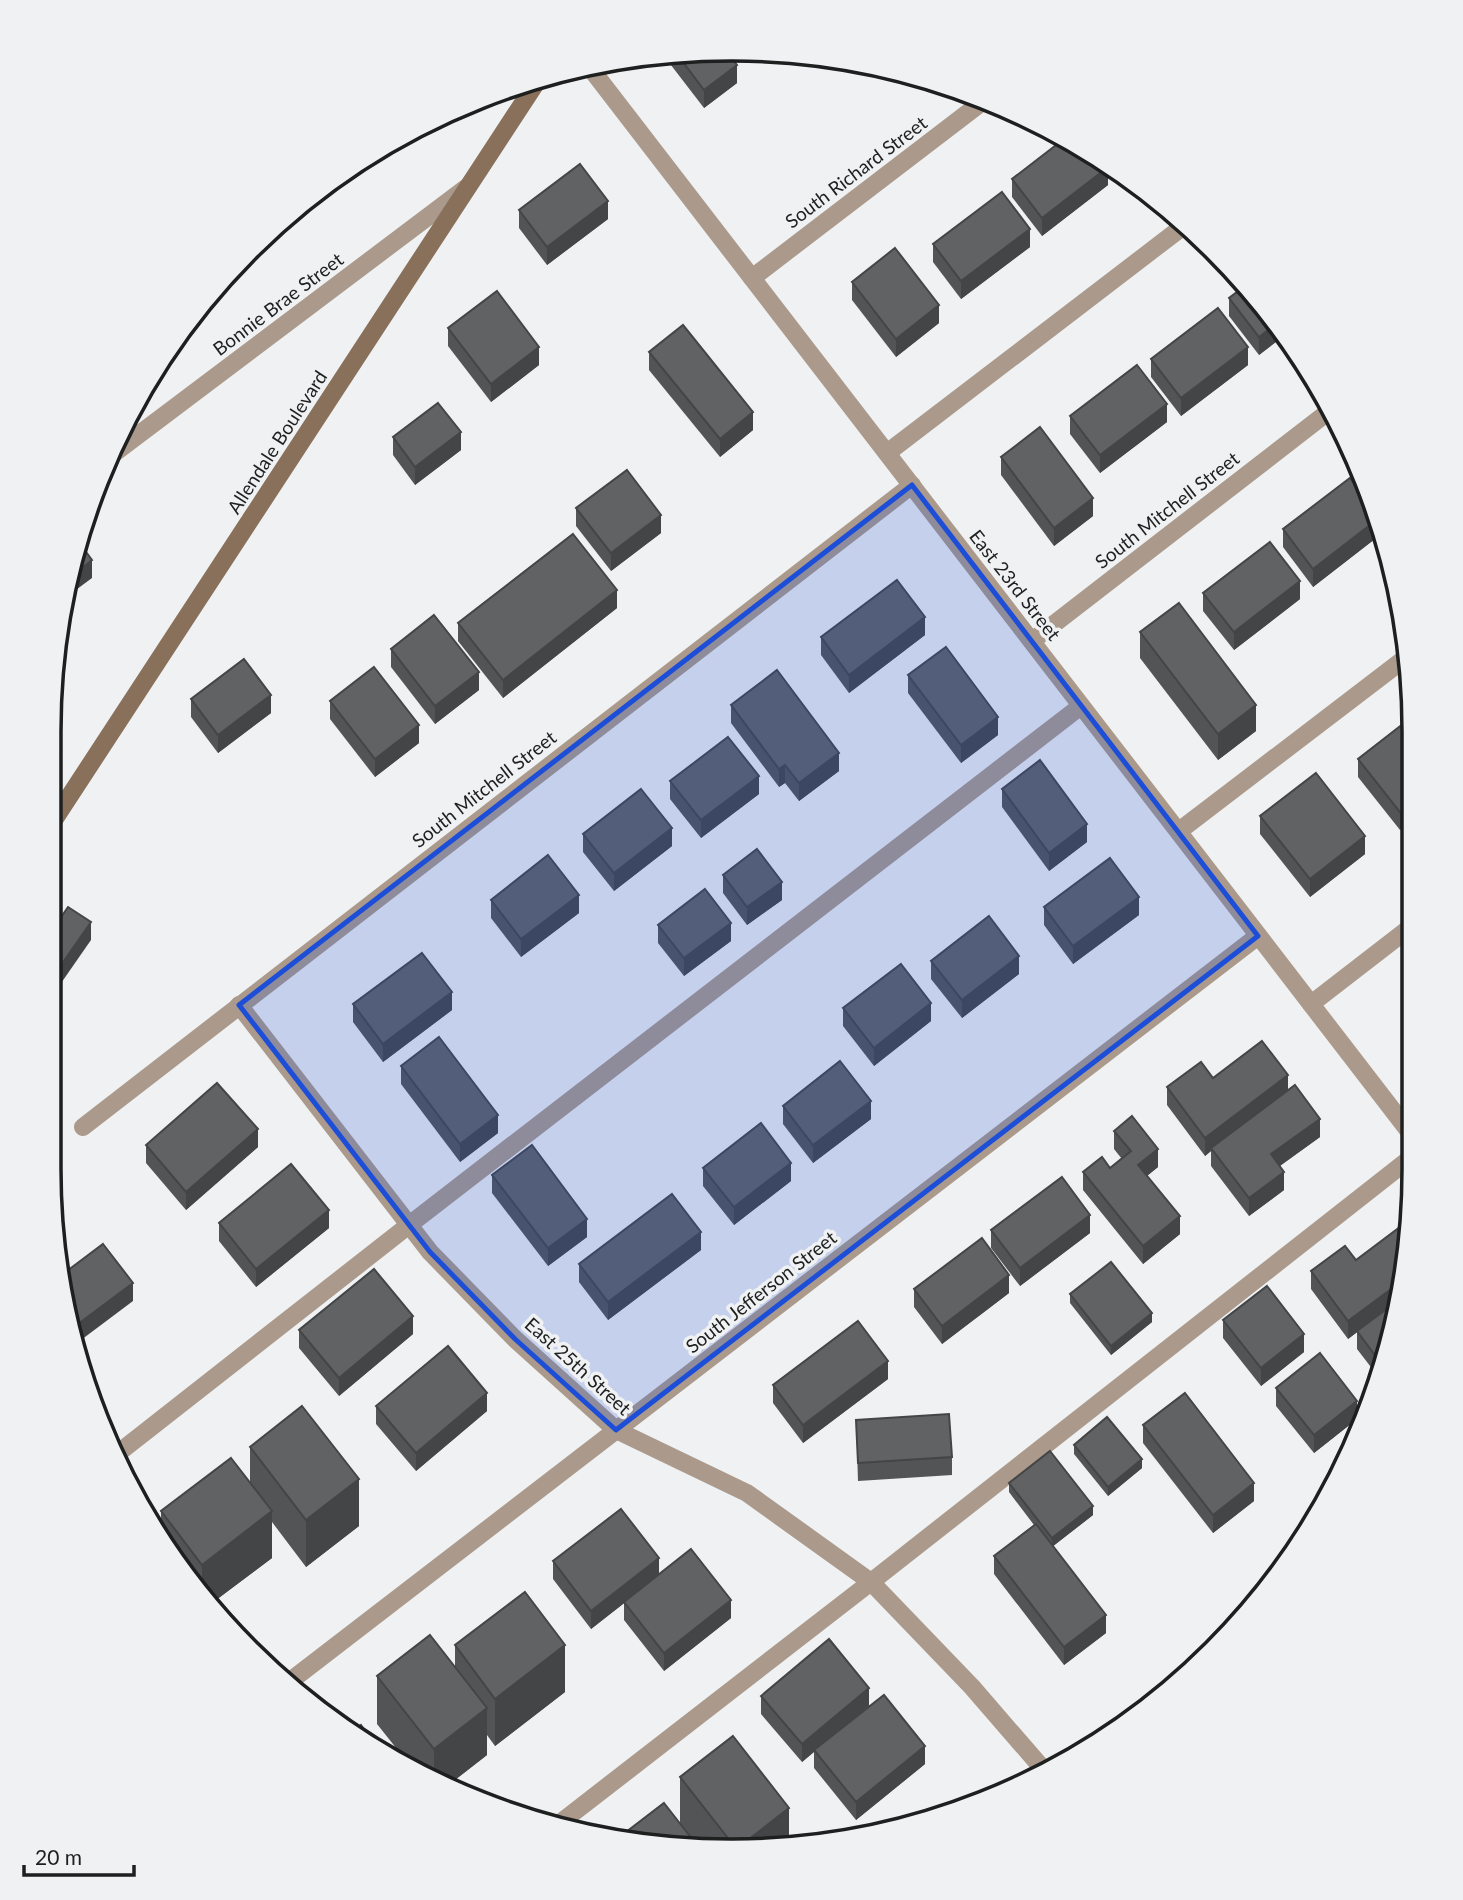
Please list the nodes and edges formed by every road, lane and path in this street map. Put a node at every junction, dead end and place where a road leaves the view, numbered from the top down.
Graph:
1 (596, 75) edge
2 (530, 93) edge
3 (975, 107) edge
4 (472, 184) junction
5 (1177, 231) edge
6 (752, 278) junction
7 (1323, 416) edge
8 (126, 444) edge
9 (887, 453) junction
10 (912, 485) junction
11 (1032, 641) junction
12 (1398, 664) edge
13 (1081, 706) junction
14 (61, 809) edge
15 (1179, 831) junction
16 (1402, 934) edge
17 (1258, 936) junction
18 (1311, 1004) junction
19 (239, 1005) junction
20 (1402, 1122) edge
21 (83, 1128) dead end
22 (1402, 1165) edge
23 (409, 1225) junction
24 (616, 1430) junction
25 (123, 1449) edge
26 (871, 1582) junction
27 (296, 1677) edge
28 (1039, 1764) edge
29 (567, 1818) edge

1 - 6 street, East 23rd Street
2 - 4 street, Allendale Boulevard
3 - 6 street, South Richard Street
4 - 8 street, Bonnie Brae Street
4 - 14 street, Allendale Boulevard
5 - 9 street
6 - 9 street, East 23rd Street
7 - 11 street, South Mitchell Street
9 - 10 street, East 23rd Street
10 - 11 street, East 23rd Street
10 - 19 street, South Mitchell Street
11 - 13 street, East 23rd Street
12 - 15 street
13 - 15 street, East 23rd Street
13 - 23 street
15 - 17 street, East 23rd Street
16 - 18 street
17 - 18 street, East 23rd Street
17 - 24 street, South Jefferson Street
18 - 20 street, East 23rd Street
19 - 21 street, South Mitchell Street
19 - 23 street, East 25th Street
22 - 26 street
23 - 24 street, East 25th Street
23 - 25 street
24 - 26 street, East 25th Street
24 - 27 street, South Jefferson Street
26 - 28 street, East 25th Street
26 - 29 street

